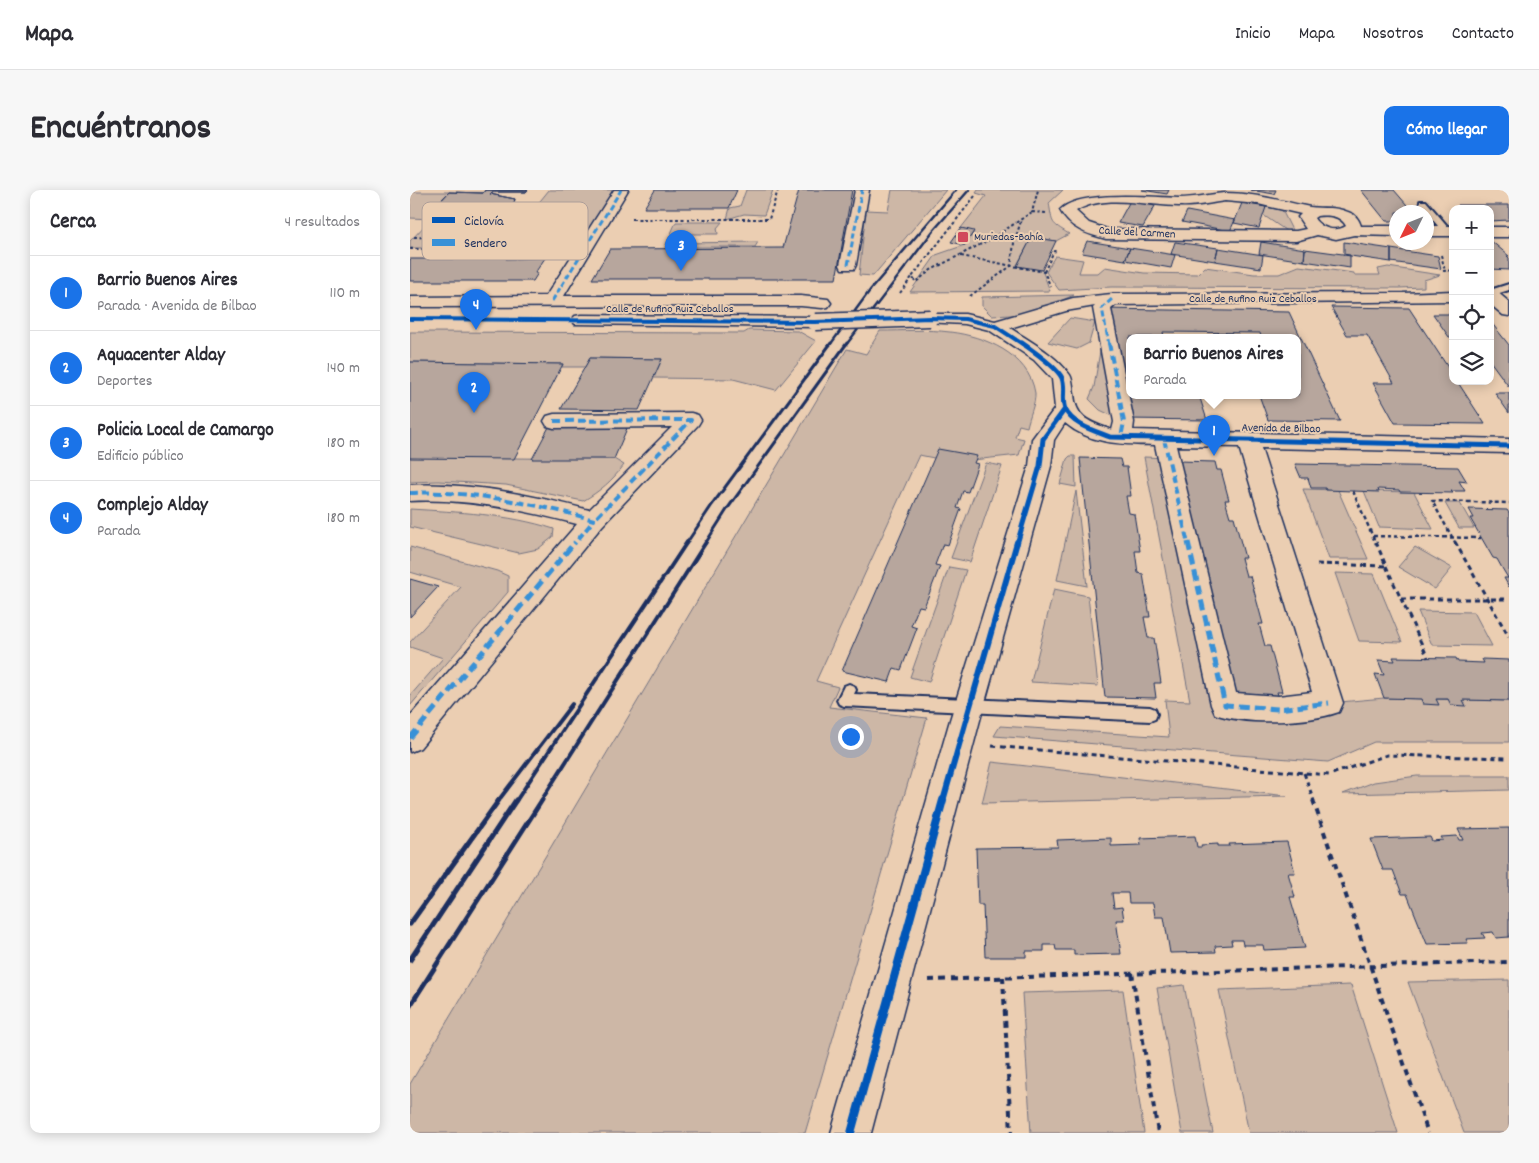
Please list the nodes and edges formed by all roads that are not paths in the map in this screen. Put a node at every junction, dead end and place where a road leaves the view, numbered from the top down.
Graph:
1 (620, 190) edge
2 (862, 190) edge
3 (1101, 191) edge
4 (1337, 197) dead end
5 (1424, 203) dead end
6 (1312, 212) junction
7 (1340, 214) junction
8 (1319, 230) junction
9 (1353, 230) junction
10 (1389, 231) edge
11 (1434, 232) edge
12 (1449, 232) edge
13 (1494, 232) edge
14 (1509, 232) edge
15 (1449, 234) edge
16 (588, 243) edge
17 (577, 260) edge
18 (848, 265) dead end
19 (1509, 287) edge
20 (1494, 293) edge
21 (1491, 295) edge
22 (1449, 296) edge
23 (1112, 299) junction
24 (548, 301) junction
25 (778, 301) junction
26 (1054, 301) junction
27 (410, 302) edge
28 (1509, 311) edge
29 (930, 318) junction
30 (410, 319) edge
31 (532, 320) junction
32 (774, 322) junction
33 (996, 326) junction
34 (1028, 348) junction
35 (1065, 409) junction
36 (554, 421) dead end
37 (1089, 429) junction
38 (1121, 437) junction
39 (1164, 438) junction
40 (1248, 440) junction
41 (1509, 446) edge
42 (1040, 466) junction
43 (410, 493) edge
44 (594, 520) junction
45 (849, 690) dead end
46 (969, 707) junction
47 (1150, 714) dead end
48 (410, 738) edge
49 (851, 1133) edge

1 - 16 street
2 - 18 street
3 - 6 street, Calle del Carmen
3 - 8 street, Calle del Carmen
4 - 7 street
5 - 12 lane
6 - 7 street, Calle del Carmen
6 - 8 street
7 - 9 street
8 - 9 street
9 - 10 street
11 - 15 street
13 - 14 street
17 - 24 street
19 - 20 lane
21 - 28 street
22 - 23 street, Calle de Rufino Ruiz Ceballos
23 - 26 street, Calle de Rufino Ruiz Ceballos
23 - 38 street
24 - 25 street, Calle de Rufino Ruiz Ceballos
24 - 27 street, Calle de Rufino Ruiz Ceballos
24 - 31 street
25 - 29 street, Calle de Rufino Ruiz Ceballos, bridge
25 - 32 street
26 - 33 street, Calle de Rufino Ruiz Ceballos
26 - 34 street
29 - 32 street, Calle de Rufino Ruiz Ceballos, bridge
29 - 33 street
30 - 31 street, Calle de Rufino Ruiz Ceballos
31 - 32 street, Calle de Rufino Ruiz Ceballos
33 - 34 street
34 - 35 street
35 - 37 street, Avenida de Bilbao
35 - 42 street
36 - 44 street
37 - 38 street, Avenida de Bilbao
37 - 42 street
38 - 39 street, Avenida de Bilbao
39 - 40 street, Avenida de Bilbao
39 - 40 street
40 - 41 street, Avenida de Bilbao
42 - 46 street
43 - 44 street
44 - 48 street
45 - 46 lane
46 - 47 lane
46 - 49 street

